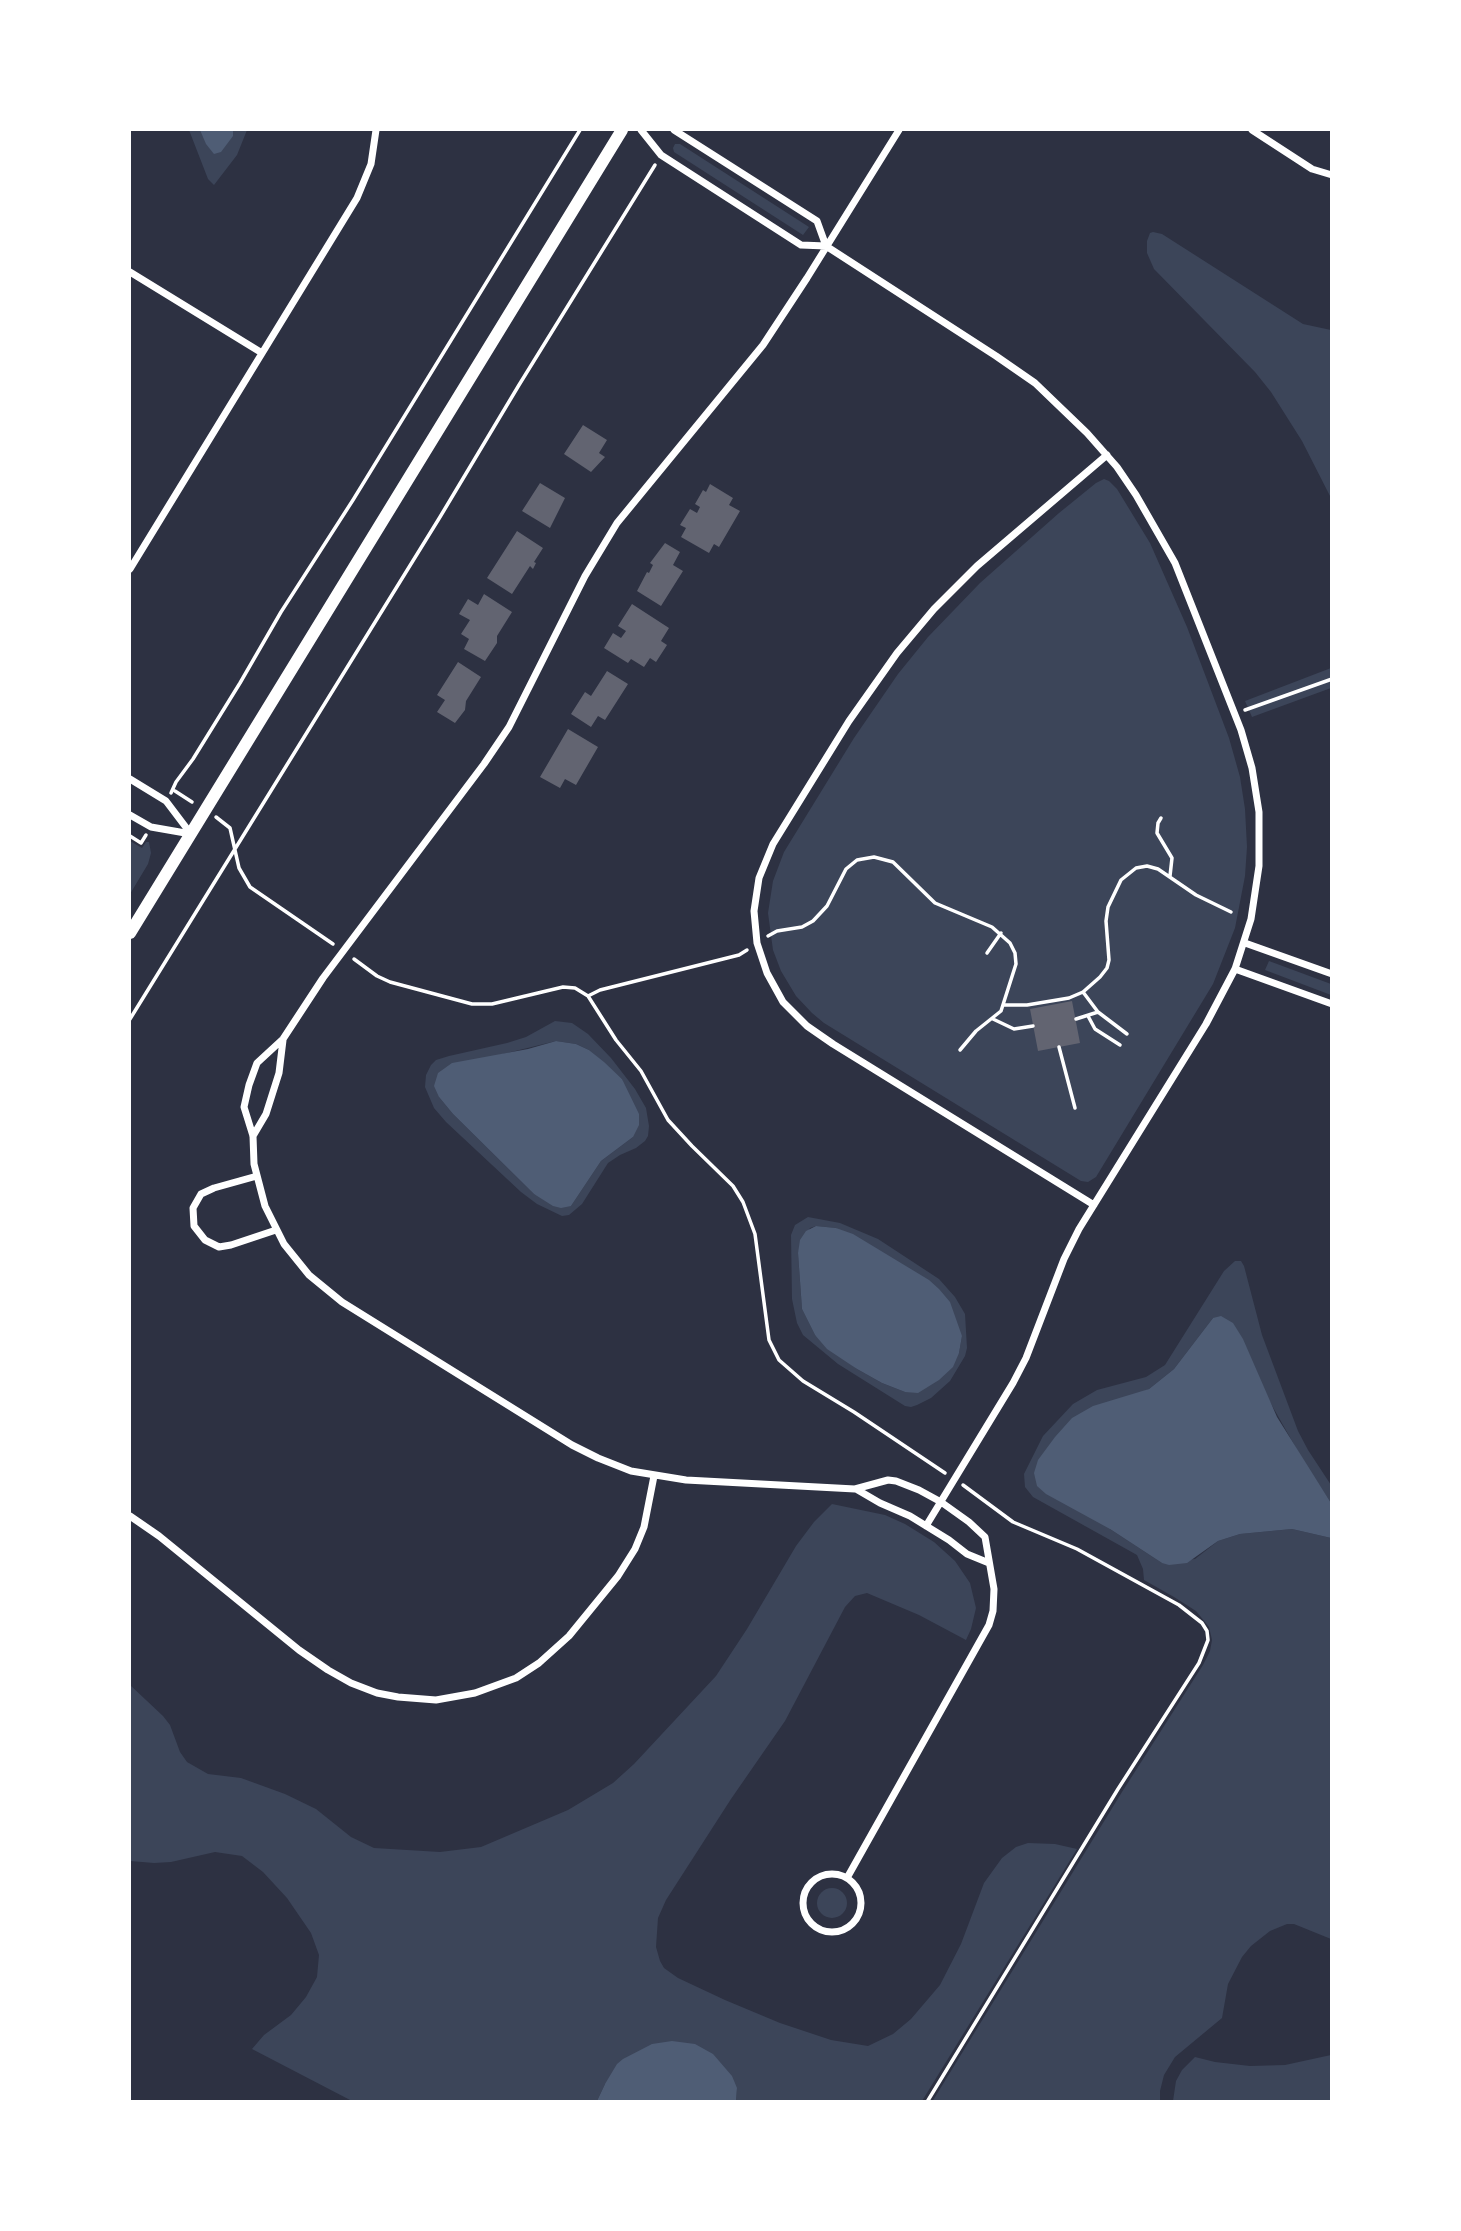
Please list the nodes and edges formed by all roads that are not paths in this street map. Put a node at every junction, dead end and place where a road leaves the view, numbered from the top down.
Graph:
1 (376, 130) edge
2 (622, 130) edge
3 (641, 130) edge
4 (674, 130) edge
5 (899, 130) edge
6 (1251, 130) edge
7 (1332, 175) edge
8 (826, 246) junction
9 (130, 272) edge
10 (262, 353) junction
11 (1107, 455) junction
12 (130, 569) edge
13 (130, 779) edge
14 (130, 815) edge
15 (191, 834) junction
16 (130, 933) edge
17 (1245, 943) junction
18 (1235, 969) junction
19 (1332, 974) edge
20 (1332, 1004) edge
21 (283, 1039) junction
22 (253, 1136) junction
23 (257, 1176) junction
24 (1094, 1205) junction
25 (276, 1230) junction
26 (654, 1476) junction
27 (855, 1489) junction
28 (941, 1502) junction
29 (130, 1516) edge
30 (926, 1526) junction
31 (989, 1563) junction
32 (847, 1878) junction

1 - 10 street
2 - 15 street
3 - 8 street
4 - 8 street
5 - 8 street
6 - 7 street
8 - 11 street
8 - 21 street
9 - 10 street
10 - 12 street
11 - 17 street
11 - 24 street
13 - 15 street
14 - 15 street
15 - 16 street
17 - 18 street
17 - 19 street
18 - 20 street
18 - 24 street
21 - 22 street
21 - 22 street
22 - 23 street
23 - 25 street
23 - 25 street
24 - 28 street
25 - 26 street
26 - 27 street
26 - 29 street
27 - 28 street
27 - 30 street
28 - 30 street
28 - 31 street
30 - 31 street
31 - 32 street
32 - 32 street

